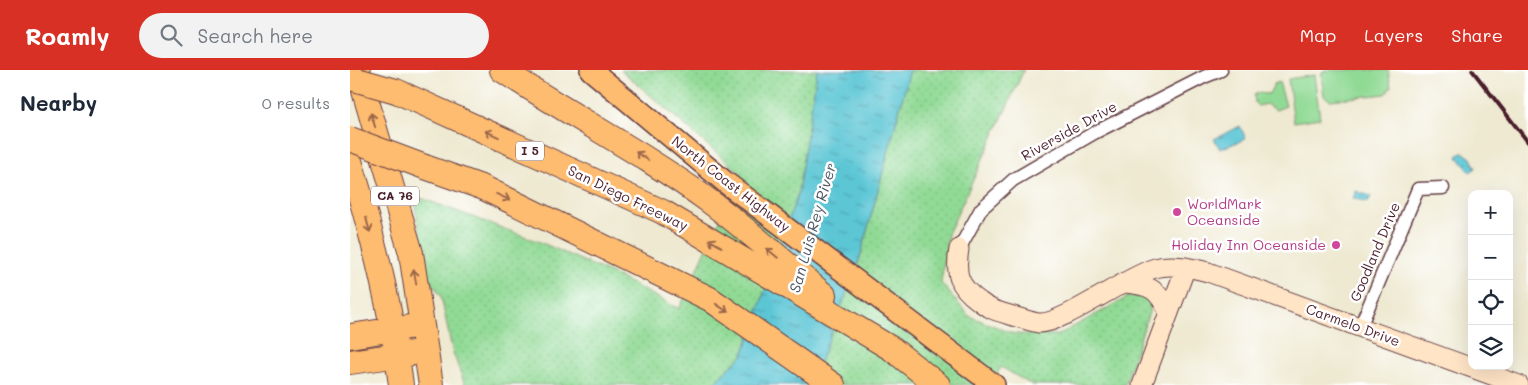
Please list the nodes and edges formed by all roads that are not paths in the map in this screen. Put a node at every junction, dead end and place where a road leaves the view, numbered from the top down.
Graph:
1 (358, 70) edge
2 (502, 70) edge
3 (591, 70) edge
4 (1221, 70) edge
5 (350, 78) edge
6 (396, 91) junction
7 (350, 139) edge
8 (350, 155) edge
9 (350, 161) edge
10 (425, 167) junction
11 (1443, 188) dead end
12 (959, 249) joint
13 (1186, 267) junction
14 (1124, 282) junction
15 (1169, 313) junction
16 (423, 325) junction
17 (1360, 327) junction
18 (393, 330) junction
19 (350, 336) edge
20 (892, 349) junction
21 (426, 351) junction
22 (398, 355) junction
23 (350, 362) edge
24 (401, 385) edge
25 (431, 385) edge
26 (833, 385) edge
27 (938, 385) edge
28 (994, 385) edge
29 (1142, 385) edge
30 (1519, 385) edge

1 - 6 highway, bridge
16 -> 1 highway, CA 76
20 -> 2 highway
3 - 28 main road, North Coast Highway
4 - 12 street, Riverside Drive
5 - 6 highway, San Diego Freeway / I 5, bridge
20 -> 6 highway, San Diego Freeway / I 5
7 - 10 highway, bridge
8 - 10 highway, bridge
9 -> 18 highway, CA 76
10 -> 26 highway
11 - 17 street, Goodland Drive
12 - 14 street, Carmelo Drive
13 - 14 street, Carmelo Drive
13 - 15 street
13 - 17 street, Carmelo Drive
14 - 15 street
15 - 29 street
16 - 18 highway
16 - 21 highway, CA 76
17 - 30 street, Carmelo Drive
18 - 19 highway
18 - 22 highway, CA 76
20 - 27 highway, San Diego Freeway / I 5
21 - 22 highway
21 - 25 highway, CA 76
22 - 23 highway
22 - 24 highway, CA 76

